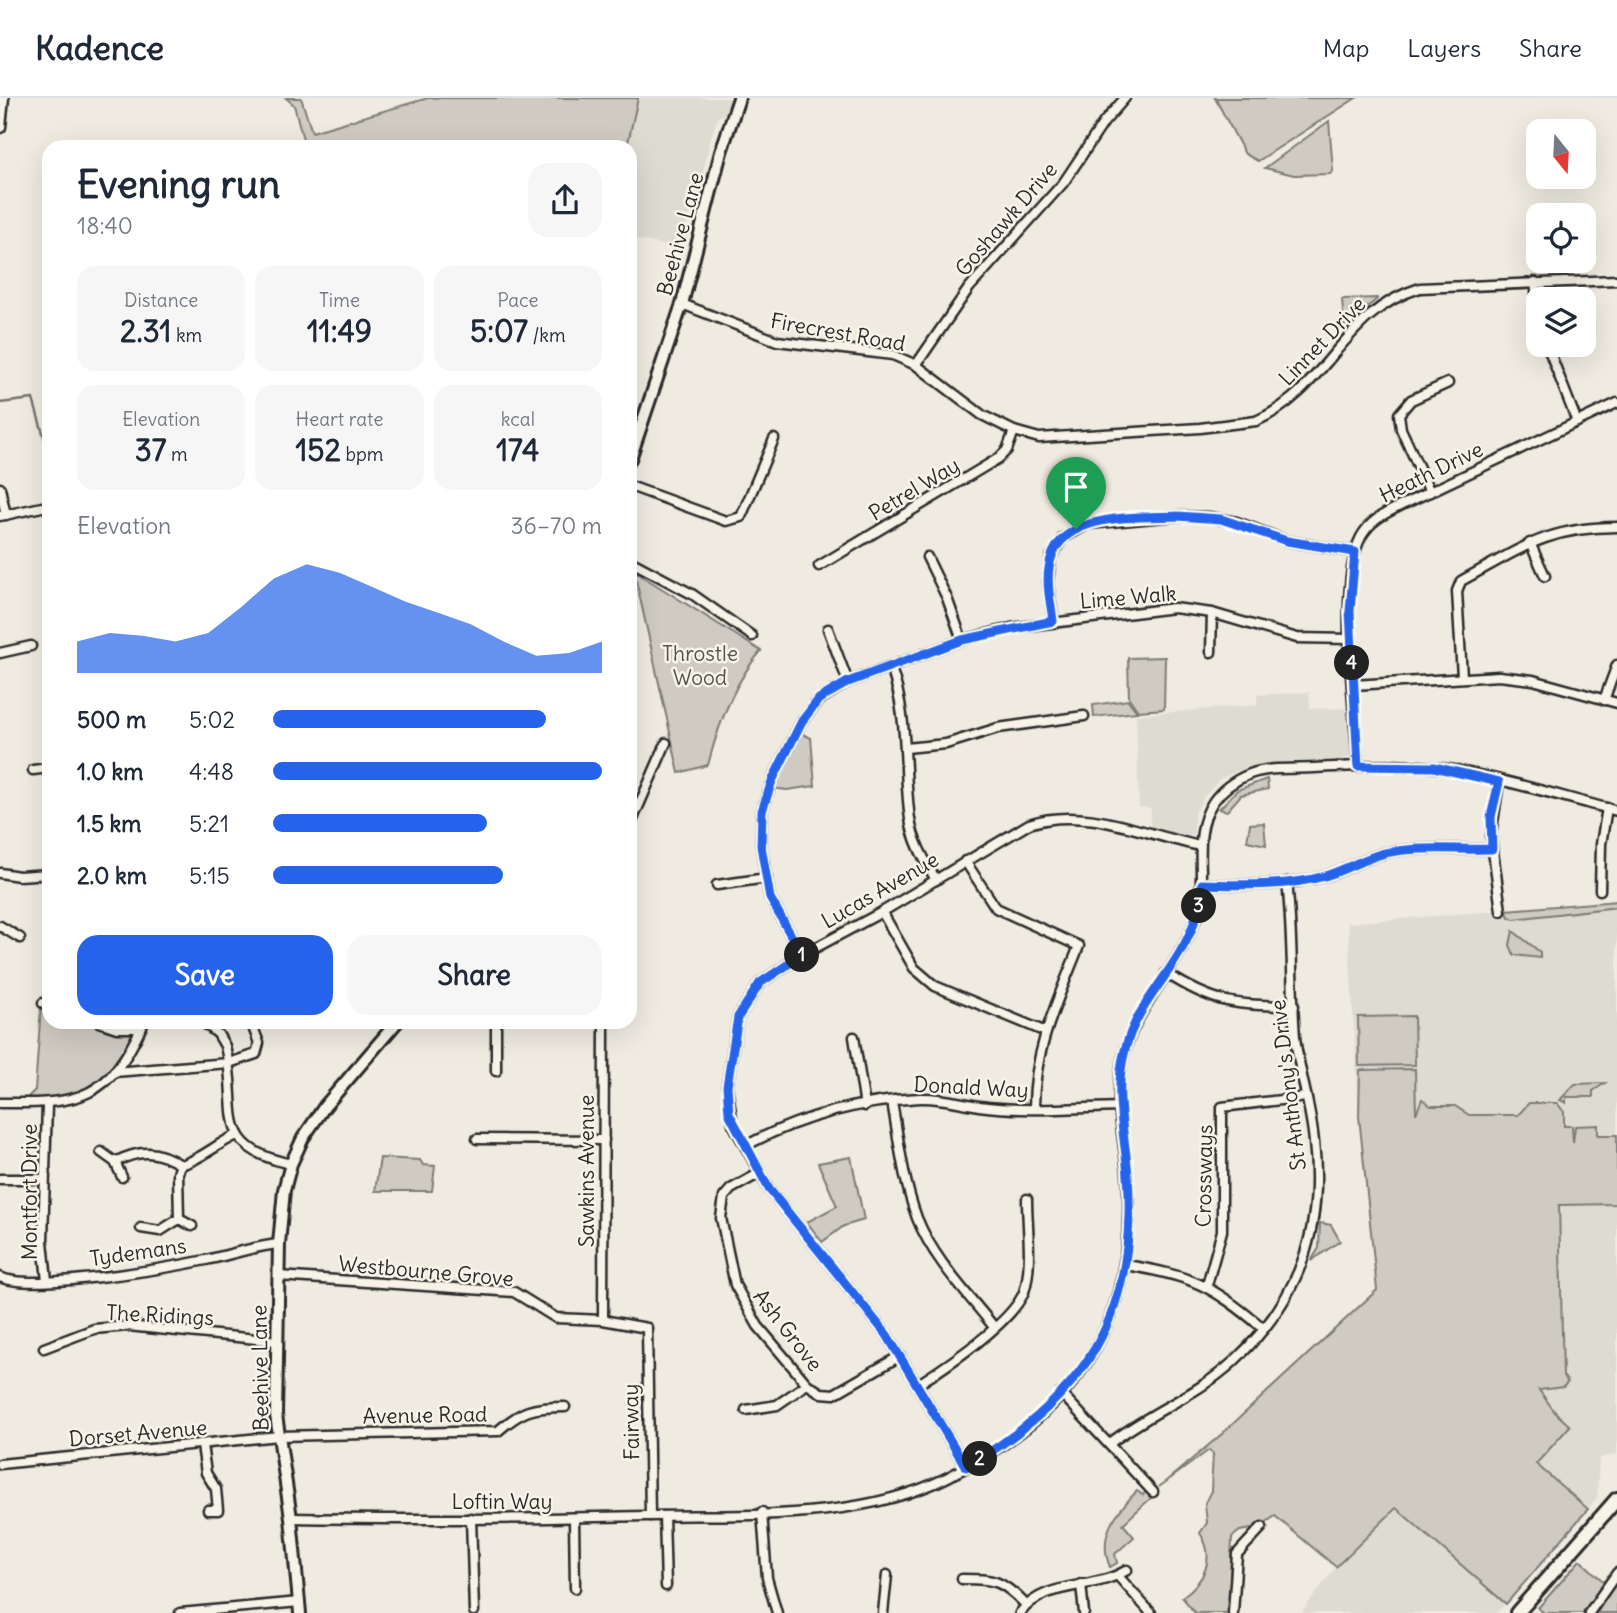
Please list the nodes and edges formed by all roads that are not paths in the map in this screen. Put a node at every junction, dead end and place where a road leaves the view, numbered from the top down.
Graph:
1 (3, 98) edge
2 (739, 98) edge
3 (1125, 98) edge
4 (0, 127) edge
5 (1617, 280) edge
6 (1535, 282) junction
7 (1536, 287) edge
8 (682, 304) junction
9 (1552, 357) edge
10 (916, 365) junction
11 (1448, 383) dead end
12 (1617, 403) edge
13 (1577, 422) junction
14 (1014, 431) junction
15 (637, 438) edge
16 (774, 439) dead end
17 (0, 488) edge
18 (637, 489) edge
19 (1430, 492) junction
20 (42, 507) dead end
21 (3, 515) edge
22 (1617, 527) edge
23 (1530, 543) junction
24 (1355, 552) junction
25 (927, 557) dead end
26 (637, 565) edge
27 (819, 566) dead end
28 (1545, 576) dead end
29 (1212, 613) junction
30 (1053, 621) junction
31 (828, 629) dead end
32 (752, 636) dead end
33 (1351, 639) junction
34 (962, 640) junction
35 (31, 646) dead end
36 (1211, 652) dead end
37 (0, 653) edge
38 (1617, 666) edge
39 (891, 668) junction
40 (1462, 677) junction
41 (848, 682) junction
42 (1354, 685) junction
43 (1604, 700) junction
44 (1617, 704) edge
45 (1084, 716) dead end
46 (666, 743) dead end
47 (906, 748) junction
48 (1358, 766) junction
49 (42, 769) edge
50 (33, 770) dead end
51 (1499, 782) junction
52 (1607, 808) junction
53 (637, 810) edge
54 (1617, 811) edge
55 (1200, 846) junction
56 (1492, 849) junction
57 (965, 861) junction
58 (0, 873) edge
59 (42, 875) edge
60 (767, 878) junction
61 (936, 880) junction
62 (1287, 882) junction
63 (1202, 884) junction
64 (717, 885) dead end
65 (1600, 890) dead end
66 (1501, 911) dead end
67 (882, 912) junction
68 (0, 926) edge
69 (20, 938) dead end
70 (802, 955) junction
71 (1166, 973) junction
72 (1294, 1006) junction
73 (140, 1029) edge
74 (212, 1029) edge
75 (253, 1029) edge
76 (391, 1029) edge
77 (496, 1029) edge
78 (604, 1029) edge
79 (1046, 1032) junction
80 (853, 1037) dead end
81 (229, 1063) junction
82 (496, 1071) dead end
83 (114, 1072) junction
84 (1306, 1097) junction
85 (892, 1102) junction
86 (0, 1103) edge
87 (47, 1104) junction
88 (865, 1106) junction
89 (1034, 1107) junction
90 (1119, 1107) junction
91 (237, 1135) junction
92 (477, 1139) dead end
93 (604, 1140) junction
94 (745, 1146) junction
95 (100, 1152) dead end
96 (115, 1162) junction
97 (291, 1164) junction
98 (181, 1165) junction
99 (760, 1173) junction
100 (122, 1177) dead end
101 (0, 1179) edge
102 (44, 1179) junction
103 (1027, 1199) dead end
104 (179, 1219) junction
105 (192, 1226) dead end
106 (141, 1228) dead end
107 (279, 1244) junction
108 (1126, 1265) junction
109 (278, 1276) junction
110 (0, 1277) edge
111 (47, 1281) junction
112 (1207, 1285) junction
113 (603, 1320) junction
114 (994, 1327) junction
115 (647, 1328) joint
116 (1263, 1328) junction
117 (277, 1341) junction
118 (44, 1348) dead end
119 (900, 1356) junction
120 (807, 1384) junction
121 (917, 1385) junction
122 (1061, 1393) junction
123 (565, 1407) dead end
124 (746, 1410) dead end
125 (279, 1436) junction
126 (1109, 1444) junction
127 (202, 1445) junction
128 (0, 1464) edge
129 (966, 1467) junction
130 (1617, 1490) edge
131 (1153, 1492) dead end
132 (1617, 1499) edge
133 (208, 1510) dead end
134 (762, 1512) junction
135 (650, 1516) junction
136 (664, 1516) junction
137 (291, 1518) junction
138 (471, 1518) junction
139 (574, 1518) junction
140 (1262, 1527) dead end
141 (1585, 1533) junction
142 (1127, 1570) dead end
143 (1617, 1573) edge
144 (887, 1575) dead end
145 (1118, 1576) junction
146 (962, 1579) dead end
147 (1081, 1584) junction
148 (666, 1586) dead end
149 (575, 1588) dead end
150 (1026, 1605) junction
151 (299, 1607) edge
152 (474, 1611) dead end
153 (180, 1613) edge
154 (778, 1613) edge
155 (883, 1613) edge
156 (1020, 1613) edge
157 (1084, 1613) edge
158 (1151, 1613) edge
159 (1233, 1613) edge
160 (1517, 1613) edge
161 (1590, 1613) edge

1 - 4 street
2 - 8 main road, Beehive Lane
3 - 10 street, Goshawk Drive
5 - 6 street, Linnet Drive
6 - 7 street
6 - 14 street, Linnet Drive
8 - 10 street, Firecrest Road
8 - 15 main road, Beehive Lane
9 - 13 street
10 - 14 street, Firecrest Road
11 - 19 street
12 - 13 street, Heath Drive
13 - 19 street, Heath Drive
14 - 27 street, Petrel Way
16 - 18 street
17 - 21 street
19 - 24 street, Heath Drive
20 - 21 street
22 - 23 street
23 - 28 street
23 - 40 street
24 - 30 street
24 - 33 street, Heath Drive
25 - 34 street
26 - 32 street
29 - 30 street, Lime Walk
29 - 33 street, Lime Walk
29 - 36 street
30 - 34 street, Lime Walk
31 - 41 street
33 - 42 street, Heath Drive
34 - 39 street, Lime Walk
35 - 37 street
38 - 43 street
39 - 41 street, Lime Walk
39 - 47 street
40 - 42 street
40 - 43 street
41 - 60 street, Lime Walk
42 - 48 street, Heath Drive
43 - 44 street
45 - 47 street
46 - 53 street
47 - 61 street
48 - 51 street, Loftin Way
48 - 55 street, Loftin Way
49 - 50 street
51 - 52 street, Loftin Way
51 - 56 street
52 - 54 street, Loftin Way
52 - 65 street
55 - 57 street, Lucas Avenue
55 - 63 street, Loftin Way
56 - 62 street
56 - 66 street
57 - 61 street, Lucas Avenue
57 - 79 street
58 - 59 street
60 - 64 street
60 - 70 street, Lime Walk
61 - 67 street, Lucas Avenue
62 - 63 street
62 - 72 street, St Anthony's Drive
63 - 71 street, Loftin Way
67 - 70 street, Lucas Avenue
67 - 79 street
68 - 69 street
70 - 94 street, Lucas Avenue
71 - 72 street
71 - 90 street, Loftin Way
72 - 84 street, St Anthony's Drive
73 - 83 street
74 - 81 street
75 - 81 street
76 - 97 main road, Beehive Lane
77 - 82 street
78 - 93 street, Sawkins Avenue
79 - 89 street
80 - 88 street
81 - 83 street
81 - 91 street
83 - 87 street
84 - 112 street, Crossways
84 - 116 street, St Anthony's Drive
85 - 88 street, Donald Way
85 - 89 street, Donald Way
85 - 114 street
86 - 87 street
87 - 102 street, Montfort Drive
88 - 94 street, Donald Way
89 - 90 street, Donald Way
90 - 108 street, Loftin Way
91 - 97 street
91 - 98 street
92 - 93 street
93 - 113 street, Sawkins Avenue
94 - 99 street, Lucas Avenue
95 - 96 street
96 - 98 street
96 - 100 street
97 - 107 main road, Beehive Lane
98 - 104 street
99 - 119 street, Lucas Avenue
99 - 120 street, Ash Grove
101 - 102 street
102 - 111 street, Montfort Drive
103 - 114 street
104 - 105 street
104 - 106 street
107 - 109 main road, Beehive Lane
107 - 111 street, Tydemans
108 - 112 street
108 - 122 street, Loftin Way
109 - 113 street, Westbourne Grove
109 - 117 main road, Beehive Lane
110 - 111 street, Tydemans
112 - 116 street
113 - 115 street, Westbourne Grove
114 - 121 street
115 - 135 street, Fairway
116 - 126 street, St Anthony's Drive
117 - 118 street, The Ridings
117 - 125 main road, Beehive Lane
119 - 120 street, Ash Grove
119 - 121 street, Lucas Avenue
120 - 124 street
121 - 129 street, Lucas Avenue
122 - 126 street
122 - 129 street, Loftin Way
123 - 125 street, Avenue Road
125 - 127 street, Dorset Avenue
125 - 137 main road, Beehive Lane
126 - 131 street
127 - 128 street, Dorset Avenue
127 - 133 street
129 - 134 street, Loftin Way
130 - 141 main road
132 - 141 main road
134 - 136 street, Loftin Way
134 - 154 street
135 - 136 street, Loftin Way
135 - 139 street, Loftin Way
136 - 148 street
137 - 138 street, Loftin Way
137 - 151 main road, Beehive Lane
138 - 139 street, Loftin Way
138 - 152 street
139 - 149 street
140 - 159 street
141 - 160 main road
142 - 145 street
143 - 161 street
144 - 155 street
145 - 147 street
145 - 158 street
146 - 150 street
147 - 150 street
147 - 157 street
150 - 156 street
151 - 153 street

